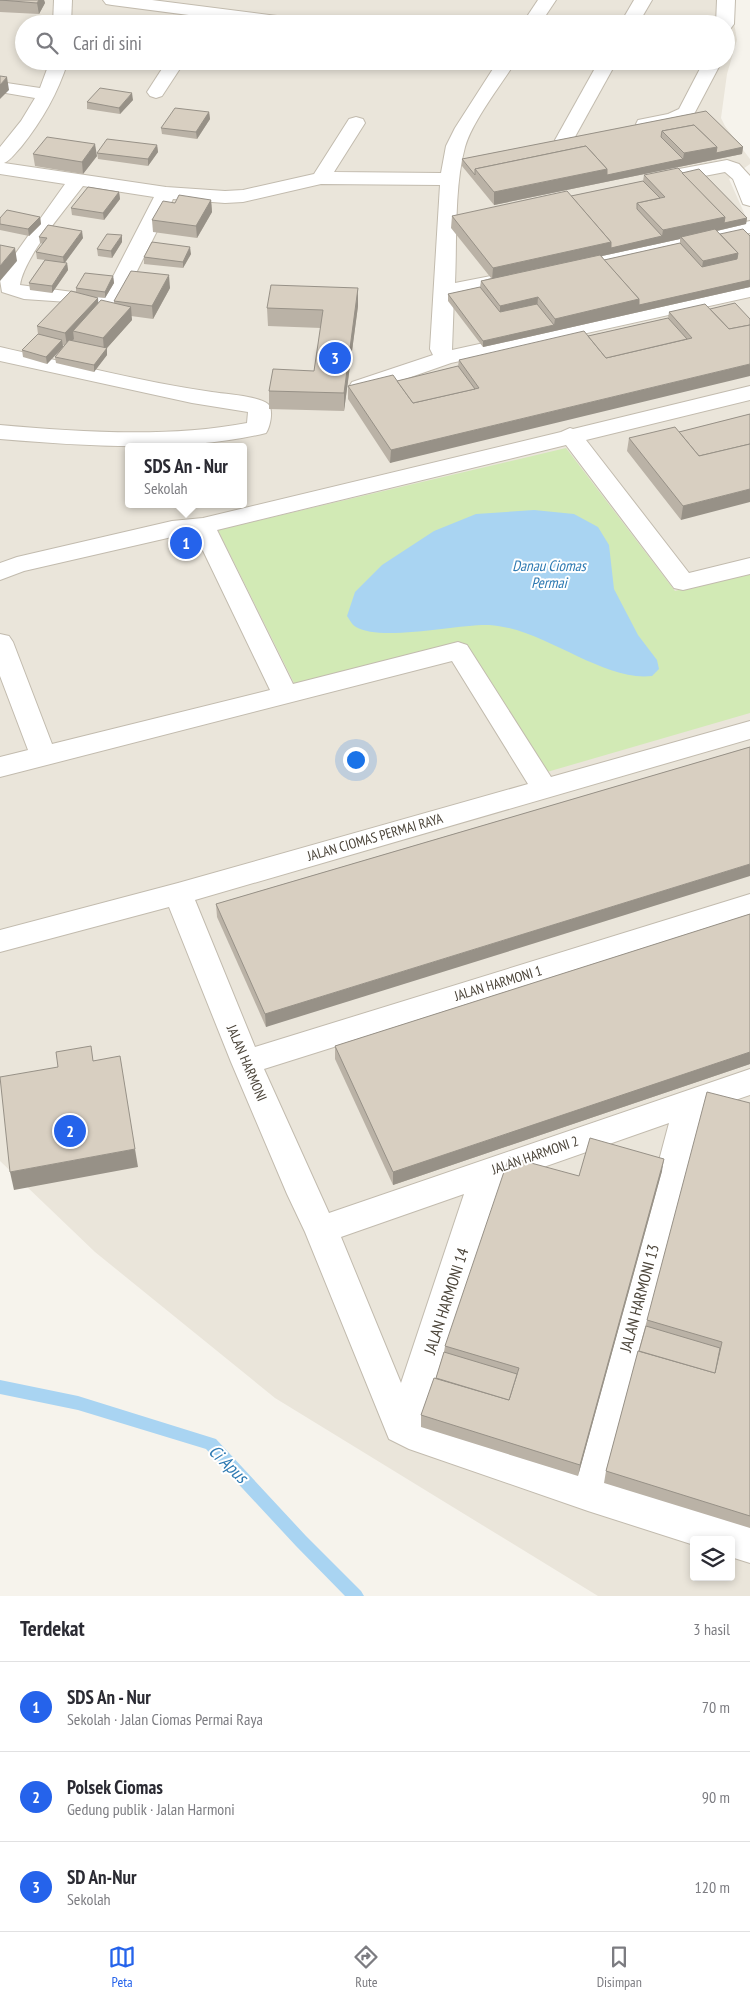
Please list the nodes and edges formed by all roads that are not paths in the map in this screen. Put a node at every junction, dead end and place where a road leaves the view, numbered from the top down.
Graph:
1 (63, 0) edge
2 (112, 0) edge
3 (547, 0) edge
4 (643, 0) edge
5 (726, 0) edge
6 (62, 15) edge
7 (189, 15) edge
8 (537, 15) edge
9 (634, 15) edge
10 (725, 15) edge
11 (55, 70) edge
12 (170, 70) edge
13 (500, 70) edge
14 (602, 70) edge
15 (708, 70) edge
16 (0, 87) edge
17 (156, 92) dead end
18 (46, 94) junction
19 (356, 123) dead end
20 (627, 128) edge
21 (591, 135) edge
22 (0, 158) edge
23 (750, 158) edge
24 (727, 166) junction
25 (458, 167) junction
26 (0, 168) edge
27 (321, 178) junction
28 (78, 179) junction
29 (642, 183) edge
30 (166, 193) junction
31 (750, 200) edge
32 (468, 220) edge
33 (449, 224) junction
34 (750, 228) edge
35 (750, 291) edge
36 (444, 292) junction
37 (0, 354) edge
38 (445, 358) junction
39 (360, 387) edge
40 (750, 392) edge
41 (0, 432) edge
42 (570, 436) junction
43 (203, 526) junction
44 (750, 566) edge
45 (0, 572) edge
46 (0, 642) edge
47 (286, 695) junction
48 (750, 730) edge
49 (43, 755) junction
50 (0, 767) edge
51 (544, 788) junction
52 (178, 894) junction
53 (750, 905) edge
54 (0, 941) edge
55 (246, 1062) junction
56 (750, 1082) edge
57 (690, 1102) junction
58 (488, 1172) junction
59 (321, 1230) junction
60 (404, 1429) junction
61 (588, 1494) junction
62 (750, 1545) edge

1 - 6 street
2 - 7 street
3 - 8 street
4 - 9 street
5 - 10 street
11 - 18 street
12 - 17 street
13 - 25 street
14 - 21 street
15 - 20 street
16 - 18 street
18 - 22 street
19 - 27 street
23 - 24 street
24 - 29 street
24 - 31 street
25 - 27 street
25 - 33 street
26 - 28 street
27 - 30 street
28 - 30 street
28 - 30 street
32 - 33 street
33 - 36 street
34 - 36 street
35 - 38 street
36 - 38 street
37 - 41 street
38 - 39 street
40 - 42 street
42 - 43 street
42 - 44 street
43 - 45 street
43 - 47 street
46 - 49 street
47 - 49 street
47 - 51 street
48 - 51 street, JALAN CIOMAS PERMAI RAYA
49 - 50 street
51 - 52 street, JALAN CIOMAS PERMAI RAYA
52 - 54 street, JALAN CIOMAS PERMAI RAYA
52 - 55 street, JALAN HARMONI
53 - 55 street, JALAN HARMONI 1
55 - 59 street, JALAN HARMONI
56 - 57 street, JALAN HARMONI 2
57 - 58 street, JALAN HARMONI 2
57 - 61 street, JALAN HARMONI 13
58 - 59 street, JALAN HARMONI 2
58 - 60 street, JALAN HARMONI 14
59 - 60 street, JALAN HARMONI
60 - 61 street
61 - 62 street

